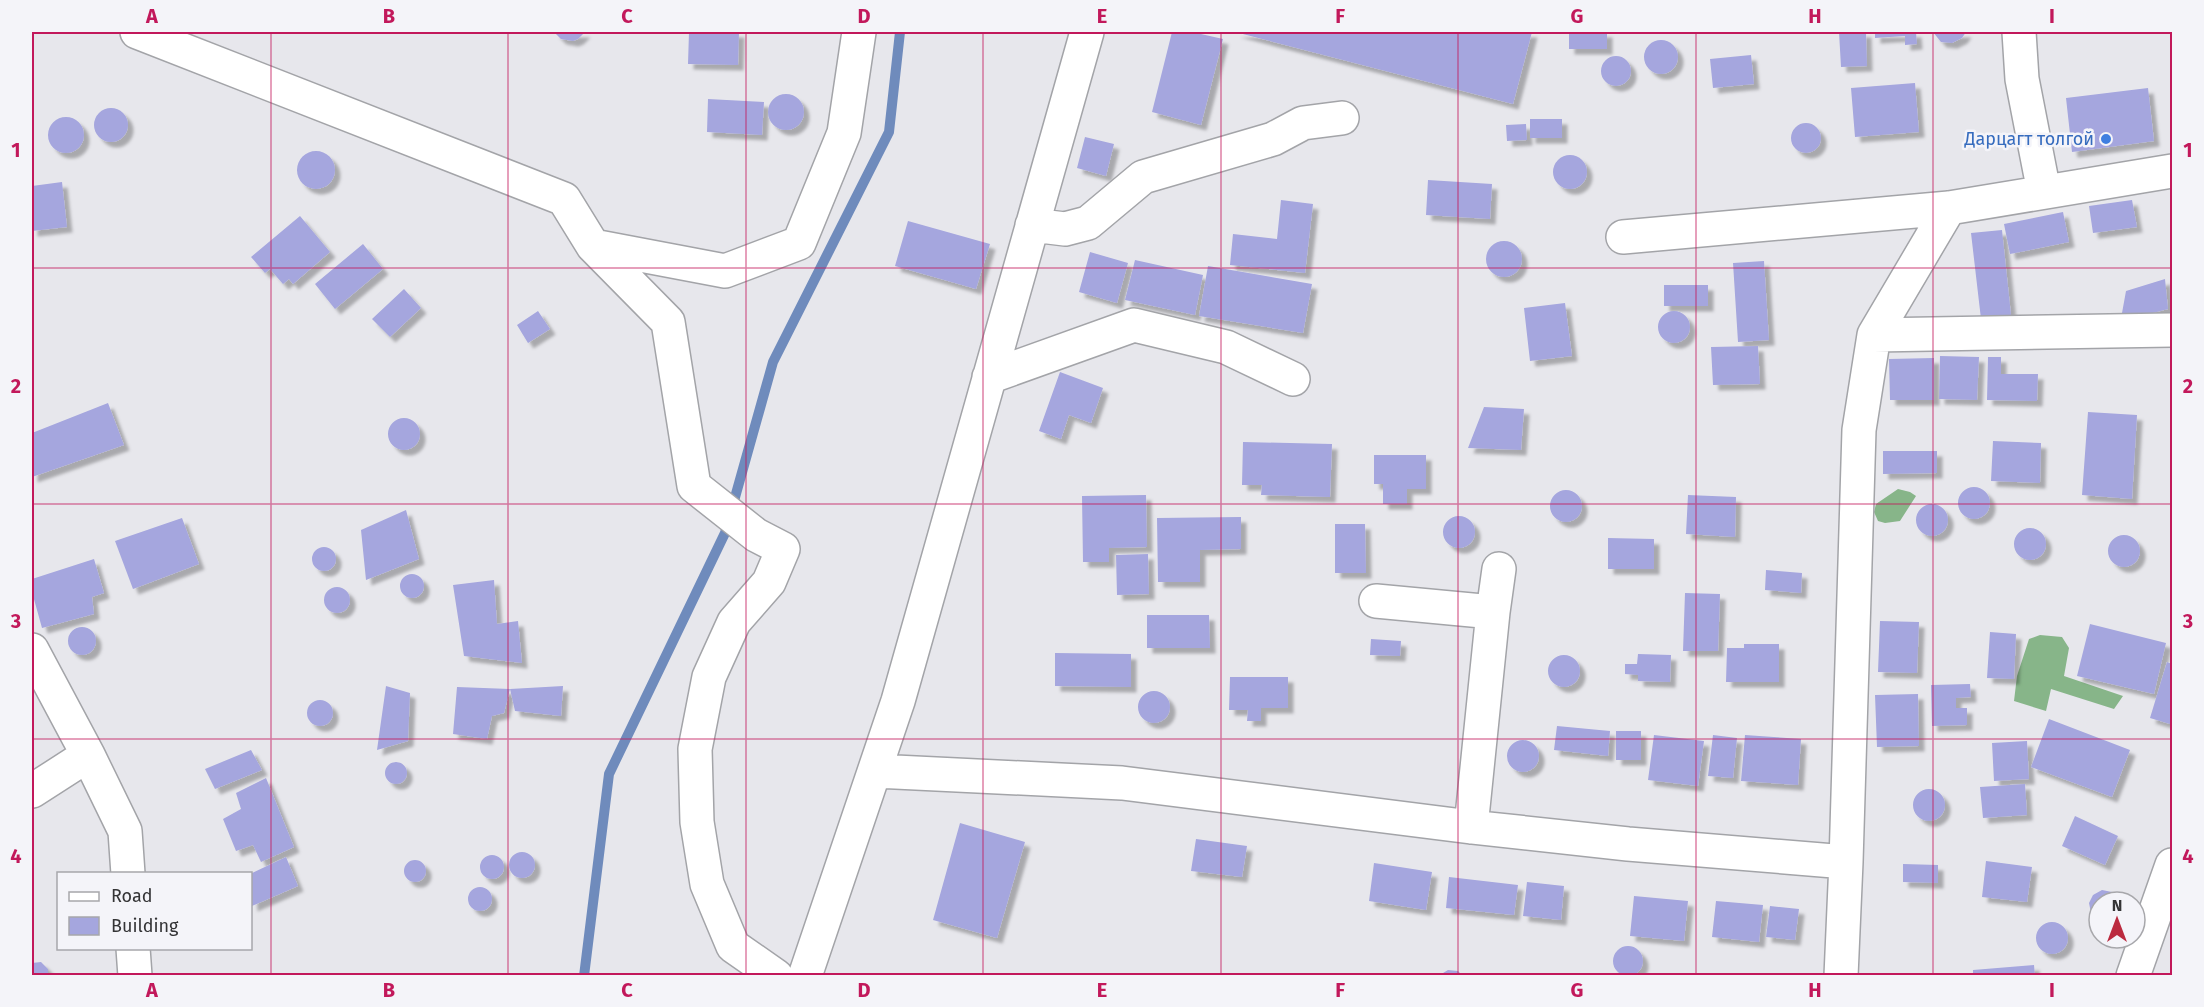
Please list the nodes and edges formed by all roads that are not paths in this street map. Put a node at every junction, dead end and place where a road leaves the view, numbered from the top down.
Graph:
1 (137, 32) edge
2 (859, 32) edge
3 (1087, 32) edge
4 (2019, 32) edge
5 (1342, 118) dead end
6 (2172, 171) edge
7 (2044, 192) junction
8 (1949, 208) junction
9 (1032, 225) junction
10 (1623, 237) dead end
11 (593, 246) junction
12 (2172, 330) edge
13 (1874, 335) junction
14 (989, 376) junction
15 (1293, 380) dead end
16 (1499, 569) dead end
17 (1376, 602) dead end
18 (1493, 612) junction
19 (32, 650) edge
20 (88, 755) junction
21 (875, 771) junction
22 (32, 791) edge
23 (1471, 827) junction
24 (1846, 862) junction
25 (2172, 865) edge
26 (128, 872) edge
27 (133, 950) edge
28 (135, 975) edge
29 (776, 975) edge
30 (805, 975) edge
31 (1841, 975) edge
32 (2133, 975) edge

1 - 11 street
2 - 11 street
3 - 9 street
4 - 7 street
5 - 9 street
6 - 7 street
7 - 8 street
8 - 10 street
8 - 13 street
9 - 14 street
11 - 29 street
12 - 13 street
13 - 24 street
14 - 15 street
14 - 21 street
16 - 18 street
17 - 18 street
18 - 23 street
19 - 20 street
20 - 22 street
20 - 26 street
21 - 23 street
21 - 30 street
23 - 24 street
24 - 31 street
25 - 32 street
27 - 28 street

